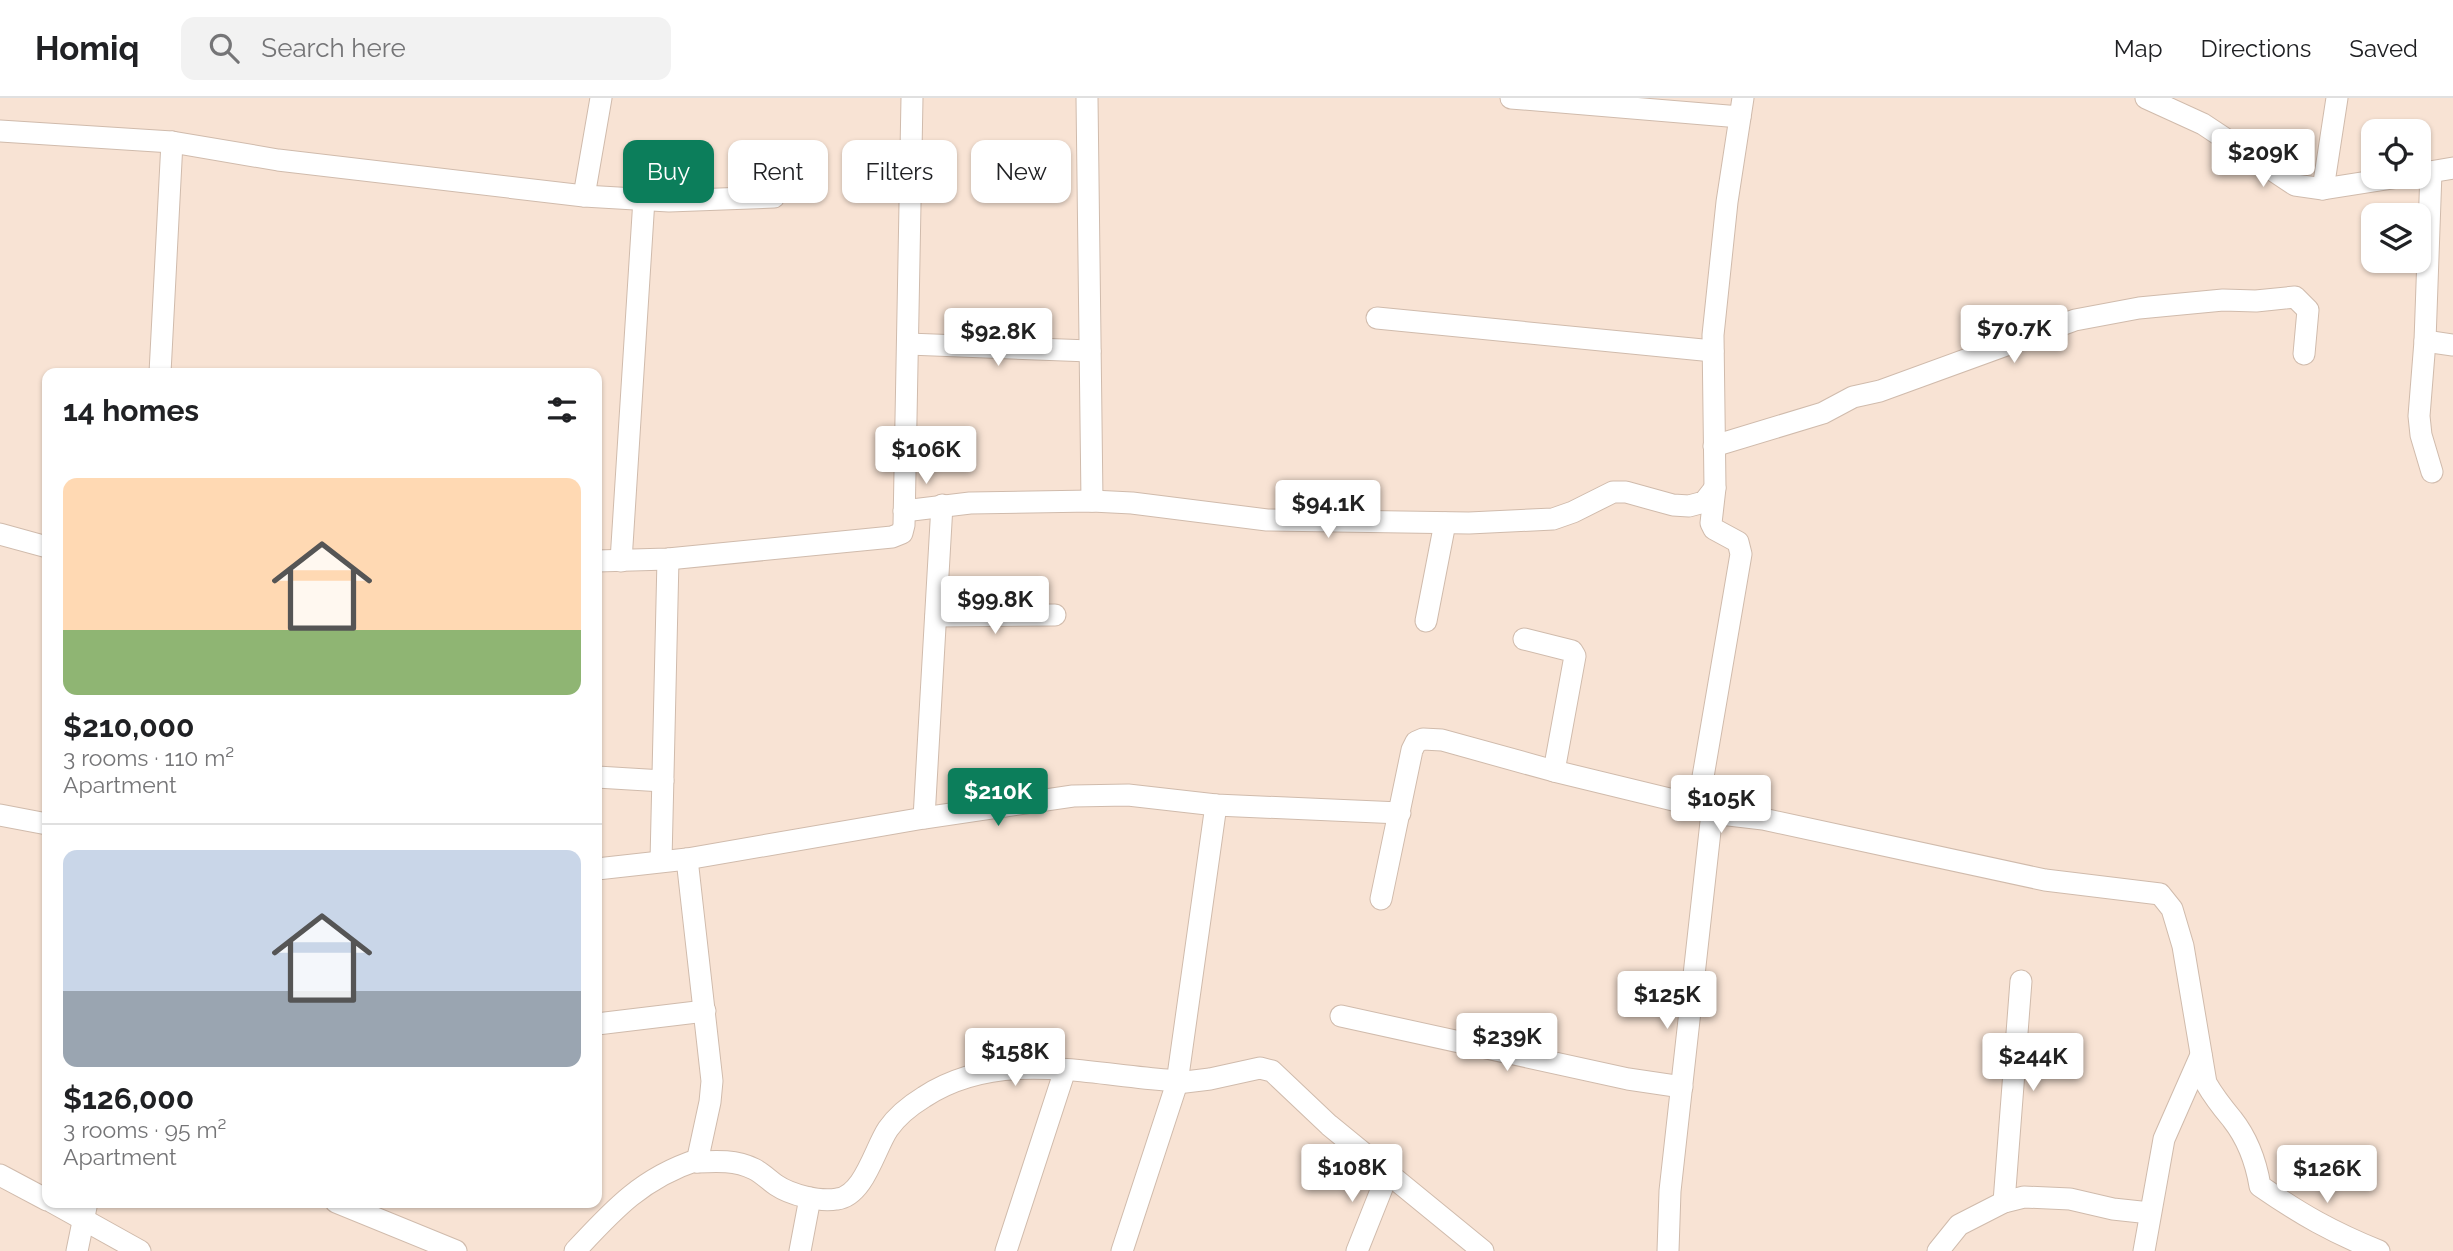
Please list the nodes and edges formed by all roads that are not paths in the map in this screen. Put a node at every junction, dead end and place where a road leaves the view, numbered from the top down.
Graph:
1 (601, 98) edge
2 (912, 98) edge
3 (1087, 98) edge
4 (1511, 98) edge
5 (2146, 98) edge
6 (2337, 98) edge
7 (1742, 108) edge
8 (0, 131) edge
9 (172, 142) junction
10 (2453, 168) edge
11 (2431, 172) edge
12 (2361, 183) edge
13 (2323, 189) junction
14 (2425, 189) edge
15 (584, 196) junction
16 (623, 198) edge
17 (644, 203) edge
18 (1377, 318) dead end
19 (2425, 341) junction
20 (908, 344) junction
21 (2453, 345) edge
22 (1090, 351) junction
23 (1713, 351) junction
24 (2304, 354) dead end
25 (160, 368) edge
26 (1714, 446) junction
27 (2432, 472) dead end
28 (1715, 488) junction
29 (1092, 500) junction
30 (942, 505) junction
31 (904, 511) junction
32 (1445, 523) junction
33 (0, 534) edge
34 (42, 546) edge
35 (668, 559) junction
36 (602, 561) edge
37 (621, 561) junction
38 (1055, 615) dead end
39 (936, 616) junction
40 (1426, 621) dead end
41 (1524, 639) dead end
42 (1553, 771) junction
43 (602, 777) edge
44 (663, 780) junction
45 (1216, 805) junction
46 (1705, 810) junction
47 (1400, 813) junction
48 (0, 815) edge
49 (924, 818) junction
50 (42, 823) edge
51 (687, 859) junction
52 (661, 861) junction
53 (602, 868) edge
54 (1381, 899) dead end
55 (2021, 981) dead end
56 (705, 1011) junction
57 (1341, 1016) dead end
58 (602, 1023) edge
59 (2201, 1055) junction
60 (1065, 1070) junction
61 (1177, 1083) junction
62 (1682, 1087) junction
63 (697, 1162) junction
64 (1388, 1173) junction
65 (0, 1175) edge
66 (42, 1197) edge
67 (810, 1198) junction
68 (2004, 1202) junction
69 (351, 1208) edge
70 (85, 1210) edge
71 (2150, 1213) junction
72 (77, 1251) edge
73 (140, 1251) edge
74 (456, 1251) edge
75 (575, 1251) edge
76 (800, 1251) edge
77 (1006, 1251) edge
78 (1122, 1251) edge
79 (1357, 1251) edge
80 (1483, 1251) edge
81 (1668, 1251) edge
82 (1938, 1251) edge
83 (2144, 1251) edge
84 (2379, 1251) edge

1 - 15 street
2 - 20 street
3 - 22 street
4 - 7 street
5 - 13 street
6 - 13 street
7 - 23 street
8 - 9 street
9 - 15 street
9 - 25 street
10 - 11 street
12 - 13 street
14 - 19 street
15 - 16 street
17 - 37 street
18 - 23 street
19 - 21 street
19 - 27 street
20 - 22 street
20 - 31 street
22 - 29 street
23 - 26 street
24 - 26 street
26 - 28 street
28 - 32 street
28 - 46 street
29 - 30 street
29 - 32 street
30 - 31 street
30 - 39 street
31 - 35 street
32 - 40 street
33 - 34 street
35 - 37 street
35 - 44 street
36 - 37 street
38 - 39 street
39 - 49 street
41 - 42 street
42 - 46 street
42 - 47 street
43 - 44 street
44 - 52 street
45 - 47 street
45 - 49 street
45 - 61 street
46 - 59 street
46 - 62 street
47 - 54 street
48 - 50 street
49 - 51 street
51 - 52 street
51 - 56 street
52 - 53 street
55 - 68 street
56 - 58 street
56 - 63 street
57 - 62 street
59 - 71 street
59 - 84 street
60 - 61 street
60 - 67 street
60 - 77 street
61 - 64 street
61 - 78 street
62 - 81 street
63 - 67 street
63 - 75 street
64 - 79 street
64 - 80 street
65 - 66 street
67 - 76 street
68 - 71 street
68 - 82 street
69 - 74 street
70 - 72 street
70 - 73 street
71 - 83 street

